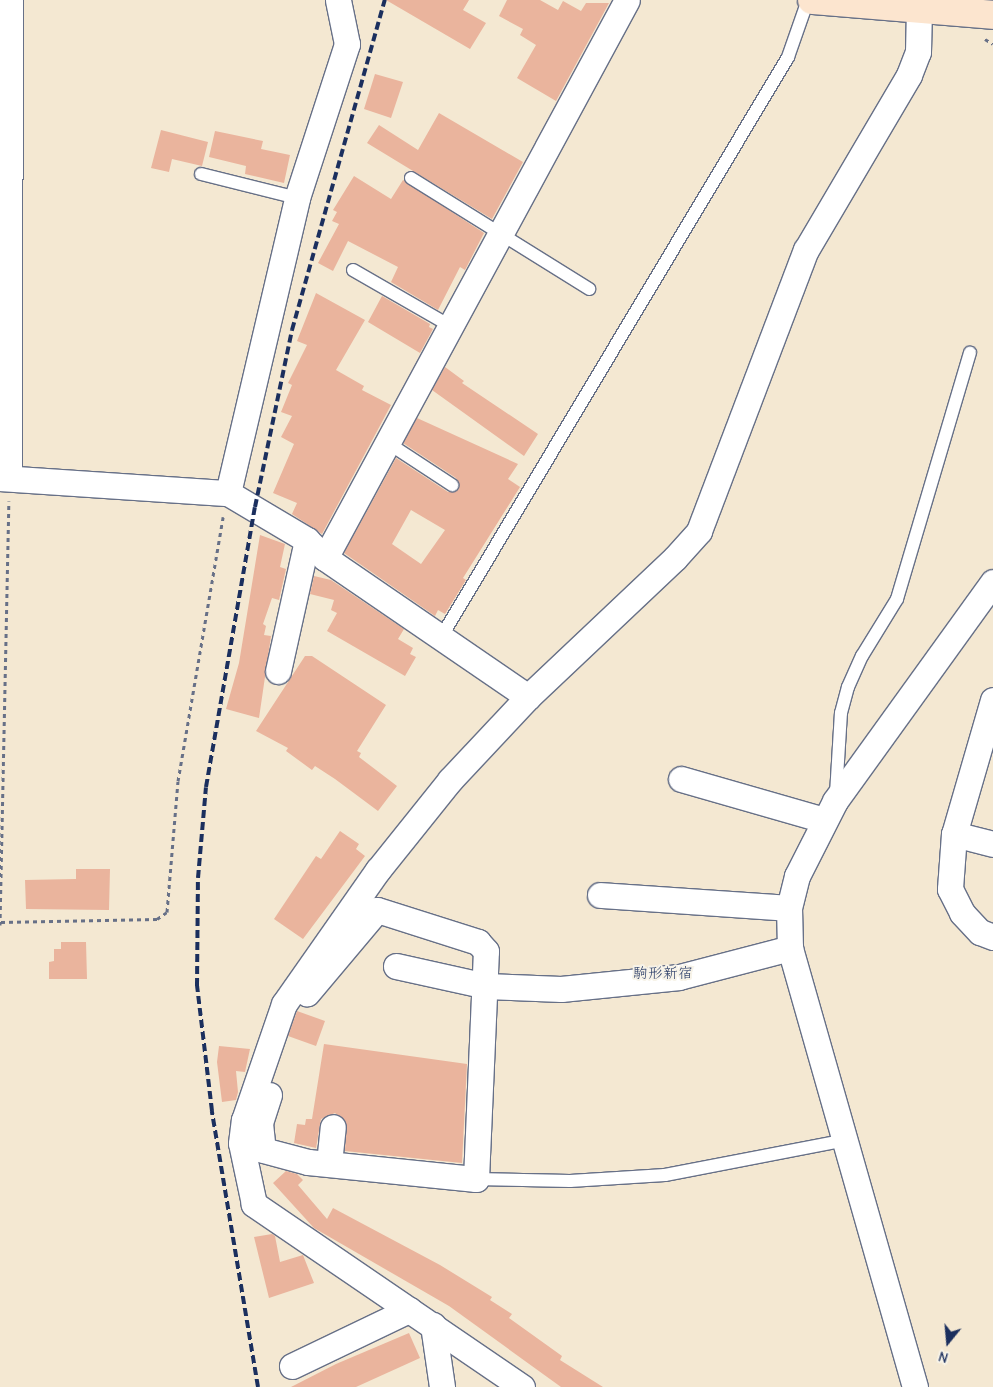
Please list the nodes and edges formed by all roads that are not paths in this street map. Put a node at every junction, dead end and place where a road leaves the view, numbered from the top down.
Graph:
1 (10, 0) edge
2 (338, 0) edge
3 (627, 0) edge
4 (808, 0) edge
5 (812, 0) edge
6 (937, 6) edge
7 (993, 15) edge
8 (201, 174) dead end
9 (410, 178) dead end
10 (298, 198) junction
11 (503, 234) junction
12 (353, 270) dead end
13 (589, 289) dead end
14 (452, 327) junction
15 (970, 353) dead end
16 (388, 443) junction
17 (4, 478) edge
18 (452, 485) dead end
19 (228, 493) junction
20 (307, 540) junction
21 (325, 558) junction
22 (993, 582) edge
23 (440, 639) junction
24 (278, 671) dead end
25 (528, 697) junction
26 (993, 700) edge
27 (680, 779) dead end
28 (830, 811) junction
29 (954, 834) junction
30 (993, 844) edge
31 (600, 895) dead end
32 (789, 908) junction
33 (993, 938) edge
34 (790, 948) junction
35 (396, 966) dead end
36 (486, 986) junction
37 (284, 1004) junction
38 (273, 1038) junction
39 (333, 1127) dead end
40 (846, 1140) junction
41 (329, 1163) junction
42 (476, 1179) junction
43 (409, 1310) junction
44 (433, 1325) junction
45 (292, 1366) dead end
46 (442, 1387) edge
47 (522, 1387) edge
48 (915, 1387) edge

1 - 17 street
2 - 10 street
3 - 11 street
4 - 23 lane
5 - 6 main road
6 - 7 main road
6 - 25 street
8 - 10 lane
9 - 11 lane
10 - 19 street
11 - 13 lane
11 - 14 street
12 - 14 lane
14 - 16 street
15 - 28 lane
16 - 18 lane
16 - 21 street
17 - 19 street
19 - 20 street
20 - 21 street
20 - 24 street
21 - 23 street
22 - 28 street
23 - 25 street
25 - 37 street
26 - 29 street
27 - 28 street
28 - 32 street
29 - 30 street
29 - 33 street
31 - 32 street
32 - 34 street
34 - 36 street
34 - 40 street
35 - 36 street
36 - 37 street
36 - 42 street
37 - 38 street
38 - 41 street
38 - 43 street
39 - 41 street
40 - 42 lane
40 - 48 street
41 - 42 street
43 - 44 street
43 - 45 street
44 - 46 street
44 - 47 street

